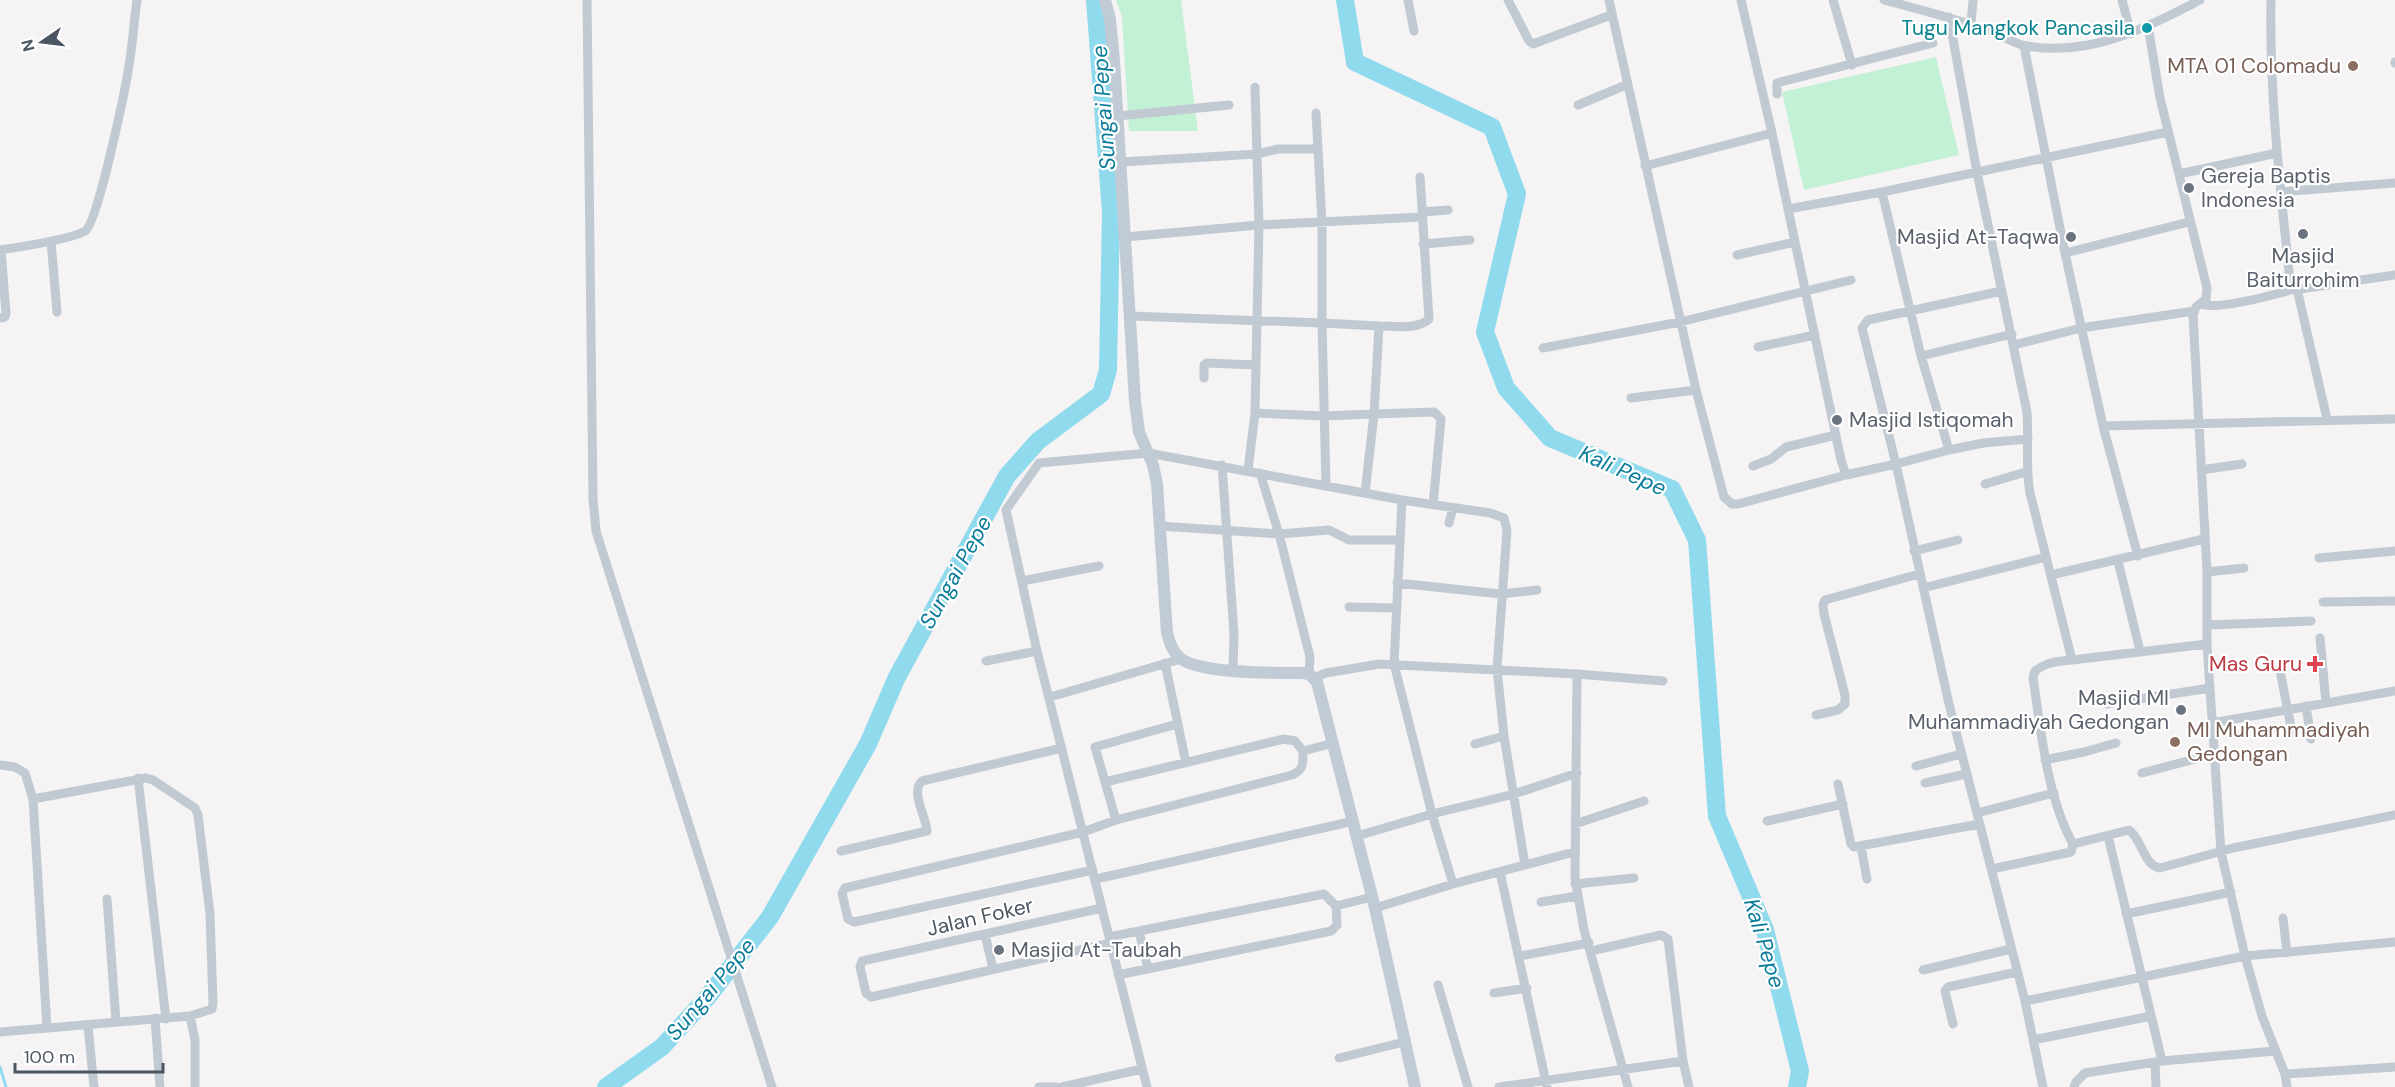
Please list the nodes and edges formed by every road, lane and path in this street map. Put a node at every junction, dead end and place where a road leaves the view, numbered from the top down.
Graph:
1 (137, 0) edge
2 (587, 0) edge
3 (1105, 0) edge
4 (1408, 0) edge
5 (1508, 0) edge
6 (1609, 0) edge
7 (1741, 0) edge
8 (1833, 0) edge
9 (1884, 0) edge
10 (1973, 0) edge
11 (2122, 0) edge
12 (2200, 0) edge
13 (2271, 0) edge
14 (1611, 15) junction
15 (1949, 17) junction
16 (1971, 24) junction
17 (2148, 26) junction
18 (1414, 30) dead end
19 (2131, 34) junction
20 (1933, 43) dead end
21 (2024, 46) junction
22 (1852, 65) junction
23 (1626, 85) junction
24 (1255, 87) dead end
25 (1777, 94) dead end
26 (1229, 105) dead end
27 (1578, 105) dead end
28 (1316, 113) dead end
29 (1118, 116) junction
30 (2168, 132) junction
31 (1772, 133) junction
32 (1318, 149) junction
33 (2277, 153) junction
34 (1257, 154) junction
35 (2046, 158) junction
36 (1121, 162) junction
37 (1645, 166) junction
38 (1977, 172) junction
39 (2180, 174) junction
40 (1420, 177) dead end
41 (2395, 183) edge
42 (1882, 192) junction
43 (2281, 192) junction
44 (1788, 208) junction
45 (1448, 210) dead end
46 (1422, 214) junction
47 (1322, 222) junction
48 (2189, 222) junction
49 (1259, 225) junction
50 (1125, 237) junction
51 (51, 240) junction
52 (1470, 240) dead end
53 (1795, 242) junction
54 (1424, 244) junction
55 (0, 250) edge
56 (2065, 253) junction
57 (1737, 255) dead end
58 (2395, 275) edge
59 (1851, 280) dead end
60 (1806, 290) junction
61 (2294, 290) junction
62 (2002, 291) junction
63 (2197, 307) junction
64 (57, 312) dead end
65 (1910, 312) junction
66 (1130, 316) junction
67 (0, 318) edge
68 (1256, 319) junction
69 (1322, 322) junction
70 (1680, 322) junction
71 (1379, 326) junction
72 (2081, 328) junction
73 (2012, 334) junction
74 (1815, 335) junction
75 (2014, 345) junction
76 (1758, 347) dead end
77 (1543, 348) dead end
78 (1921, 356) junction
79 (1256, 365) junction
80 (1204, 378) dead end
81 (1696, 390) junction
82 (1631, 398) dead end
83 (1255, 413) junction
84 (1374, 414) junction
85 (1324, 416) junction
86 (2327, 419) junction
87 (2395, 419) edge
88 (2198, 423) junction
89 (2103, 426) junction
90 (1836, 435) junction
91 (2028, 439) junction
92 (1948, 450) junction
93 (1148, 453) junction
94 (1896, 464) junction
95 (2242, 464) dead end
96 (1222, 465) junction
97 (1753, 466) dead end
98 (1248, 470) junction
99 (2201, 470) junction
100 (2026, 472) junction
101 (1260, 473) junction
102 (1846, 475) junction
103 (1985, 484) dead end
104 (1326, 485) junction
105 (1365, 493) junction
106 (1402, 500) junction
107 (1434, 505) junction
108 (1453, 508) junction
109 (1449, 523) dead end
110 (1160, 526) junction
111 (1227, 532) junction
112 (1279, 534) junction
113 (2204, 539) junction
114 (1400, 540) junction
115 (1958, 540) dead end
116 (1914, 551) junction
117 (2395, 552) edge
118 (2138, 555) junction
119 (2046, 557) junction
120 (2319, 558) dead end
121 (2118, 561) junction
122 (1099, 566) dead end
123 (2244, 568) dead end
124 (2207, 572) junction
125 (1919, 574) junction
126 (2051, 574) junction
127 (1022, 581) junction
128 (1397, 583) junction
129 (1923, 588) junction
130 (1537, 590) dead end
131 (1501, 594) junction
132 (2395, 601) edge
133 (2324, 602) dead end
134 (1349, 607) dead end
135 (1397, 608) junction
136 (2311, 621) dead end
137 (2207, 625) junction
138 (2320, 638) dead end
139 (2207, 644) junction
140 (1037, 651) junction
141 (2140, 651) junction
142 (1181, 659) junction
143 (2072, 660) junction
144 (986, 661) dead end
145 (1165, 663) junction
146 (1395, 664) junction
147 (1497, 669) junction
148 (1233, 670) junction
149 (2280, 671) dead end
150 (1577, 674) junction
151 (1312, 676) junction
152 (1663, 681) dead end
153 (2210, 688) junction
154 (2395, 691) edge
155 (1050, 697) junction
156 (2325, 703) junction
157 (2107, 704) dead end
158 (2306, 706) junction
159 (2288, 710) junction
160 (1816, 715) dead end
161 (2212, 723) junction
162 (1177, 724) junction
163 (2292, 732) dead end
164 (1504, 736) junction
165 (2311, 739) dead end
166 (1334, 743) junction
167 (2116, 743) dead end
168 (1475, 744) dead end
169 (1062, 748) junction
170 (1303, 751) junction
171 (1961, 754) junction
172 (2214, 754) junction
173 (2044, 760) junction
174 (1186, 763) junction
175 (0, 765) edge
176 (1916, 766) dead end
177 (1577, 773) junction
178 (2142, 773) dead end
179 (1966, 774) junction
180 (138, 778) junction
181 (1105, 782) junction
182 (1925, 783) dead end
183 (1838, 784) dead end
184 (2054, 793) junction
185 (1514, 794) junction
186 (33, 799) junction
187 (1644, 801) dead end
188 (1843, 804) junction
189 (1977, 813) junction
190 (1432, 814) junction
191 (2395, 815) edge
192 (1116, 820) junction
193 (1354, 821) junction
194 (1767, 821) dead end
195 (1575, 824) junction
196 (1980, 824) junction
197 (1083, 832) junction
198 (1357, 836) junction
199 (2108, 836) junction
200 (2073, 844) junction
201 (1861, 847) junction
202 (841, 851) dead end
203 (1574, 852) junction
204 (2222, 852) junction
205 (1525, 865) junction
206 (1992, 869) junction
207 (1500, 872) junction
208 (1095, 875) junction
209 (1634, 878) dead end
210 (1867, 879) dead end
211 (1453, 884) junction
212 (1575, 884) junction
213 (2231, 892) junction
214 (1577, 896) junction
215 (107, 899) dead end
216 (1541, 902) dead end
217 (1373, 903) junction
218 (1336, 906) junction
219 (1102, 908) junction
220 (2127, 914) junction
221 (2283, 918) dead end
222 (1139, 931) junction
223 (985, 934) junction
224 (1109, 940) junction
225 (2395, 942) edge
226 (1590, 947) junction
227 (2012, 949) junction
228 (2287, 953) junction
229 (1520, 956) junction
230 (2245, 956) junction
231 (993, 969) junction
232 (1148, 969) junction
233 (1923, 970) dead end
234 (2017, 972) junction
235 (1118, 975) junction
236 (2141, 979) junction
237 (1438, 986) dead end
238 (1527, 988) junction
239 (1494, 993) dead end
240 (2025, 1001) junction
241 (190, 1016) junction
242 (2151, 1016) junction
243 (155, 1018) junction
244 (166, 1018) junction
245 (116, 1021) junction
246 (1953, 1024) dead end
247 (88, 1026) junction
248 (47, 1029) junction
249 (0, 1032) edge
250 (2033, 1040) junction
251 (1404, 1042) junction
252 (2275, 1051) junction
253 (1339, 1058) dead end
254 (1683, 1061) junction
255 (2159, 1062) junction
256 (2395, 1067) edge
257 (1142, 1069) junction
258 (1624, 1071) junction
259 (2284, 1074) junction
260 (1546, 1084) edge
261 (94, 1087) edge
262 (160, 1087) edge
263 (195, 1087) edge
264 (772, 1087) edge
265 (1039, 1087) edge
266 (1056, 1087) edge
267 (1062, 1087) edge
268 (1147, 1087) edge
269 (1415, 1087) edge
270 (1468, 1087) edge
271 (1499, 1087) edge
272 (1628, 1087) edge
273 (1689, 1087) edge
274 (2043, 1087) edge
275 (2074, 1087) edge
276 (2156, 1087) edge
277 (2287, 1087) edge

1 - 51 street
2 - 264 street
3 - 29 main road
4 - 18 street
5 - 14 street
6 - 14 street
7 - 31 street
8 - 22 street
9 - 15 street
10 - 16 street
11 - 19 street
12 - 17 street
13 - 33 street
14 - 23 street
15 - 16 street
15 - 38 street
16 - 21 street
17 - 19 street
17 - 30 street
19 - 21 street
20 - 22 street
21 - 35 street
22 - 25 street
23 - 27 street
23 - 37 street
24 - 34 street
26 - 29 street
28 - 32 street
29 - 36 main road
30 - 35 street
30 - 39 street
31 - 37 street
31 - 44 street
32 - 34 street
32 - 47 street
33 - 39 street
33 - 43 street
34 - 36 street
34 - 49 street
35 - 38 street
35 - 56 street
36 - 50 main road
37 - 70 street
38 - 42 street
38 - 62 street
39 - 48 street
40 - 46 street
41 - 43 street
42 - 44 street
42 - 65 street
43 - 61 street
44 - 53 street
45 - 46 street
46 - 47 street
46 - 54 street
47 - 49 street
47 - 69 street
48 - 56 street
48 - 63 street
49 - 50 street
49 - 68 street
50 - 66 main road
51 - 55 street
51 - 64 street
52 - 54 street
53 - 57 street
53 - 60 street
54 - 71 street
55 - 67 street
56 - 72 street
58 - 61 street
59 - 60 street
60 - 70 street
60 - 74 street
61 - 63 street
61 - 86 street
62 - 65 street
62 - 73 street
63 - 72 street
63 - 88 street
65 - 78 street
65 - 94 street
66 - 68 street
66 - 93 main road
68 - 69 street
68 - 79 street
69 - 71 street
69 - 85 street
70 - 77 street
70 - 81 street
71 - 84 street
72 - 75 street
72 - 89 street
73 - 75 street
73 - 78 street
74 - 76 street
74 - 90 street
75 - 91 street
78 - 92 street
79 - 80 street
79 - 83 street
81 - 82 street
81 - 102 street
83 - 85 street
83 - 98 street
84 - 85 street
84 - 105 street
84 - 107 street
85 - 104 street
86 - 87 street
86 - 88 street
88 - 89 street
88 - 99 street
89 - 118 street
90 - 97 street
90 - 102 street
91 - 92 street
91 - 100 street
92 - 94 street
93 - 96 street
93 - 110 main road
93 - 127 street
94 - 102 street
94 - 116 street
95 - 99 street
96 - 98 street
96 - 111 street
98 - 101 street
99 - 113 street
100 - 103 street
100 - 119 street
101 - 104 street
101 - 112 street
104 - 105 street
105 - 106 street
106 - 107 street
106 - 114 street
107 - 108 street
108 - 109 street
108 - 131 street
110 - 111 street
110 - 142 main road
111 - 112 street
111 - 148 street
112 - 114 street
112 - 151 street
113 - 118 street
113 - 124 street
114 - 128 street
115 - 116 street
116 - 125 street
117 - 120 street
118 - 121 street
119 - 126 street
119 - 129 street
121 - 126 street
121 - 141 street
122 - 127 street
123 - 124 street
124 - 137 street
125 - 129 street
125 - 160 street
126 - 143 street
127 - 140 street
128 - 131 street
128 - 135 street
129 - 171 street
130 - 131 street
131 - 147 street
132 - 133 street
134 - 135 street
135 - 146 street
136 - 137 street
137 - 139 street
138 - 156 street
139 - 141 street
139 - 153 street
140 - 144 street
140 - 155 street
141 - 143 street
142 - 145 street
142 - 148 main road
143 - 173 street
145 - 155 street
145 - 162 street
146 - 147 street
146 - 151 street
146 - 190 street
147 - 150 street
147 - 164 street
148 - 151 main road
149 - 159 street
150 - 152 street
150 - 177 street
151 - 166 main road
153 - 157 street
153 - 161 street
154 - 156 street
155 - 169 street
156 - 158 street
158 - 159 street
158 - 165 street
159 - 161 street
159 - 163 street
161 - 172 street
162 - 174 street
162 - 181 street
164 - 168 street
164 - 185 street
166 - 170 street
166 - 193 main road
167 - 173 street
169 - 197 street
169 - 202 street
170 - 174 street
170 - 192 street
171 - 176 street
171 - 179 street
172 - 178 street
172 - 204 street
173 - 184 street
174 - 181 street
175 - 186 street
177 - 185 street
177 - 195 street
179 - 182 street
179 - 189 street
180 - 186 street
180 - 241 street
180 - 244 street
181 - 192 street
183 - 188 street
184 - 189 street
184 - 200 street
185 - 190 street
185 - 205 street
186 - 248 street
187 - 195 street
188 - 194 street
188 - 201 street
189 - 196 street
190 - 198 street
190 - 211 street
191 - 204 street
192 - 197 street
193 - 198 main road
193 - 208 street
195 - 203 street
196 - 201 street
196 - 206 street
197 - 208 street
197 - 208 street
198 - 217 main road
199 - 200 street
199 - 204 street
199 - 220 street
200 - 206 street
201 - 210 street
203 - 205 street
203 - 212 street
204 - 213 street
205 - 207 street
206 - 227 street
207 - 211 street
207 - 229 street
208 - 219 street
209 - 212 street
211 - 217 street
212 - 214 street
213 - 220 street
213 - 230 street
214 - 216 street
214 - 226 street
215 - 245 street
217 - 218 street
217 - 251 main road
218 - 222 street
218 - 232 street
219 - 223 street, Jalan Foker
219 - 224 street
220 - 236 street
221 - 228 street
222 - 224 street
222 - 232 street
223 - 231 street
223 - 231 street, Jalan Foker
224 - 231 street
224 - 235 street
225 - 228 street
226 - 229 street
226 - 254 street
226 - 258 street
227 - 233 street
227 - 234 street
228 - 230 street
229 - 238 street
230 - 236 street
230 - 252 street
232 - 235 street
234 - 240 street
234 - 246 street
235 - 257 street
236 - 240 street
236 - 242 street
237 - 270 street
238 - 239 street
238 - 260 street
240 - 250 street
241 - 244 street
241 - 263 street
242 - 250 street
242 - 255 street
243 - 244 street
243 - 245 street
243 - 262 street
245 - 247 street
247 - 248 street
247 - 261 street
248 - 249 street
250 - 274 street
251 - 253 street
251 - 269 main road
252 - 255 street
252 - 259 street
254 - 258 street
254 - 273 street
255 - 275 street
255 - 276 street
256 - 259 street
257 - 267 street
257 - 268 street
258 - 260 street
258 - 272 street
259 - 277 street
260 - 271 street
265 - 266 street

